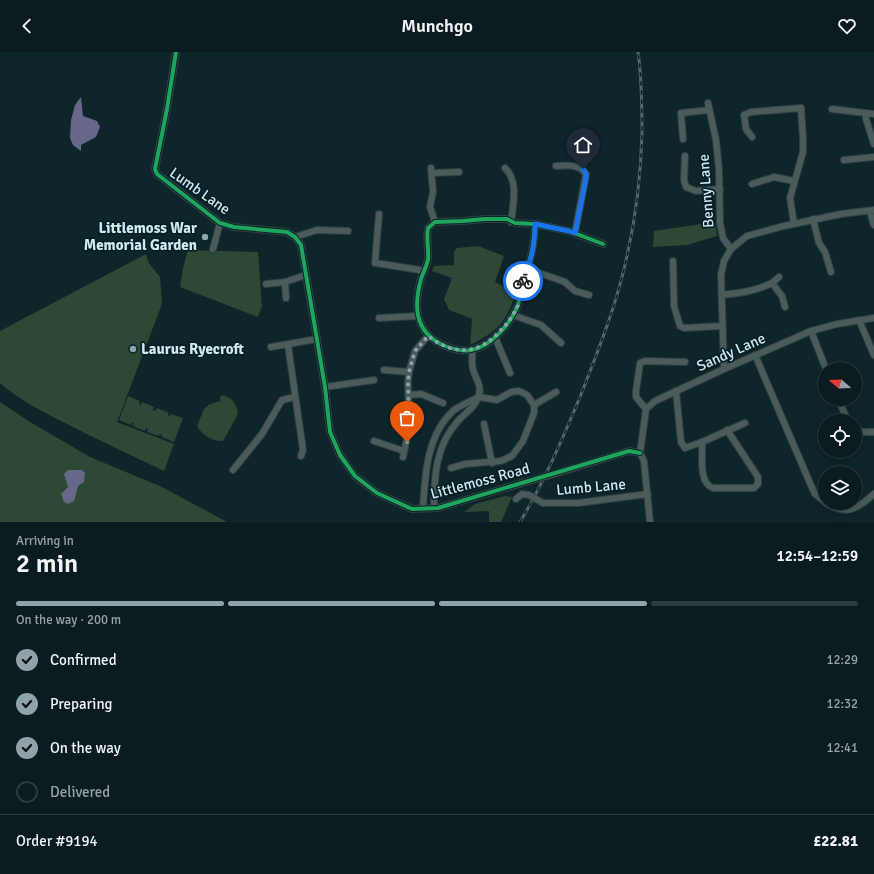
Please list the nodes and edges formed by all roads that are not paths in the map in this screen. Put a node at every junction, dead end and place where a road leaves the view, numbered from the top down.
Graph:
1 (176, 52) edge
2 (708, 103) dead end
3 (832, 109) dead end
4 (675, 110) dead end
5 (709, 110) junction
6 (681, 113) junction
7 (866, 113) junction
8 (874, 114) edge
9 (752, 137) dead end
10 (682, 139) dead end
11 (874, 144) edge
12 (684, 156) dead end
13 (874, 157) edge
14 (844, 160) dead end
15 (556, 166) dead end
16 (505, 168) dead end
17 (459, 172) dead end
18 (794, 181) junction
19 (752, 184) dead end
20 (720, 189) junction
21 (872, 211) edge
22 (380, 214) dead end
23 (509, 220) junction
24 (812, 220) junction
25 (434, 222) junction
26 (220, 223) junction
27 (535, 224) junction
28 (794, 224) junction
29 (874, 225) edge
30 (348, 231) dead end
31 (575, 233) junction
32 (295, 237) junction
33 (603, 244) dead end
34 (213, 249) dead end
35 (731, 249) junction
36 (673, 261) dead end
37 (368, 264) dead end
38 (375, 264) junction
39 (528, 269) junction
40 (423, 271) junction
41 (831, 272) dead end
42 (306, 275) junction
43 (779, 277) dead end
44 (285, 282) junction
45 (772, 283) junction
46 (266, 284) dead end
47 (589, 294) dead end
48 (722, 295) junction
49 (286, 298) dead end
50 (785, 307) dead end
51 (513, 314) junction
52 (418, 316) junction
53 (379, 318) dead end
54 (874, 318) edge
55 (859, 320) junction
56 (722, 326) junction
57 (811, 332) junction
58 (428, 336) junction
59 (495, 337) junction
60 (317, 340) junction
61 (561, 343) dead end
62 (288, 345) junction
63 (271, 347) dead end
64 (472, 350) junction
65 (755, 355) junction
66 (874, 355) edge
67 (685, 362) dead end
68 (823, 362) edge
69 (724, 368) junction
70 (384, 370) dead end
71 (409, 372) junction
72 (510, 373) dead end
73 (374, 380) dead end
74 (325, 387) junction
75 (676, 391) junction
76 (556, 392) dead end
77 (409, 395) junction
78 (295, 397) junction
79 (479, 397) junction
80 (443, 403) dead end
81 (534, 405) junction
82 (646, 409) junction
83 (744, 423) dead end
84 (484, 424) dead end
85 (727, 430) junction
86 (862, 432) edge
87 (874, 432) edge
88 (374, 441) dead end
89 (702, 442) junction
90 (640, 454) junction
91 (302, 456) dead end
92 (492, 463) junction
93 (451, 468) dead end
94 (233, 470) dead end
95 (648, 494) junction
96 (874, 494) edge
97 (818, 496) edge
98 (516, 499) dead end
99 (862, 504) edge
100 (434, 507) junction
101 (422, 508) junction
102 (650, 522) edge

1 - 26 street, Lumb Lane
2 - 5 street, Benny Lane
3 - 7 street
4 - 6 street
5 - 6 street
5 - 20 street, Benny Lane
6 - 10 street
7 - 8 street
7 - 11 street
9 - 18 street
12 - 20 street
13 - 14 street
15 - 31 street
16 - 23 street
17 - 25 street
18 - 19 street
18 - 28 street
20 - 35 street, Benny Lane
21 - 24 street
21 - 29 street
22 - 38 street
23 - 25 street
23 - 27 street
24 - 28 street
24 - 41 street
25 - 40 street
26 - 32 street, Lumb Lane
26 - 34 street
27 - 31 street
27 - 39 street
28 - 35 street
30 - 32 street
31 - 33 street
32 - 42 street
35 - 48 street
36 - 56 street
37 - 38 street
38 - 40 street
39 - 47 street
39 - 51 street
40 - 52 street
42 - 44 street
42 - 60 street
43 - 45 street
44 - 46 street
44 - 49 street
45 - 48 street
45 - 50 street
48 - 56 street
51 - 59 street
51 - 61 street
52 - 53 street
52 - 58 street
54 - 55 street, Sandy Lane
55 - 57 street, Sandy Lane
55 - 66 street
56 - 69 street
57 - 65 street, Sandy Lane
57 - 68 street
58 - 64 street
58 - 71 street
59 - 64 street
59 - 72 street
60 - 62 street
60 - 74 street
62 - 63 street
62 - 78 street
64 - 79 street
65 - 69 street, Sandy Lane
65 - 97 street
67 - 82 street
69 - 75 street, Sandy Lane
70 - 71 street
71 - 77 street
73 - 74 street
74 - 101 street, Littlemoss Road
75 - 82 street, Sandy Lane
75 - 89 street
76 - 81 street
77 - 80 street
77 - 88 street
78 - 91 street
78 - 94 street
79 - 81 street
79 - 100 street
79 - 101 street
81 - 92 street
82 - 90 street
83 - 85 street
84 - 92 street
85 - 89 street
85 - 89 street
86 - 87 street
90 - 95 street
90 - 100 street, Littlemoss Road, bridge
92 - 93 street
95 - 98 street, Lumb Lane, bridge
95 - 102 street
96 - 99 street
100 - 101 street, Littlemoss Road

